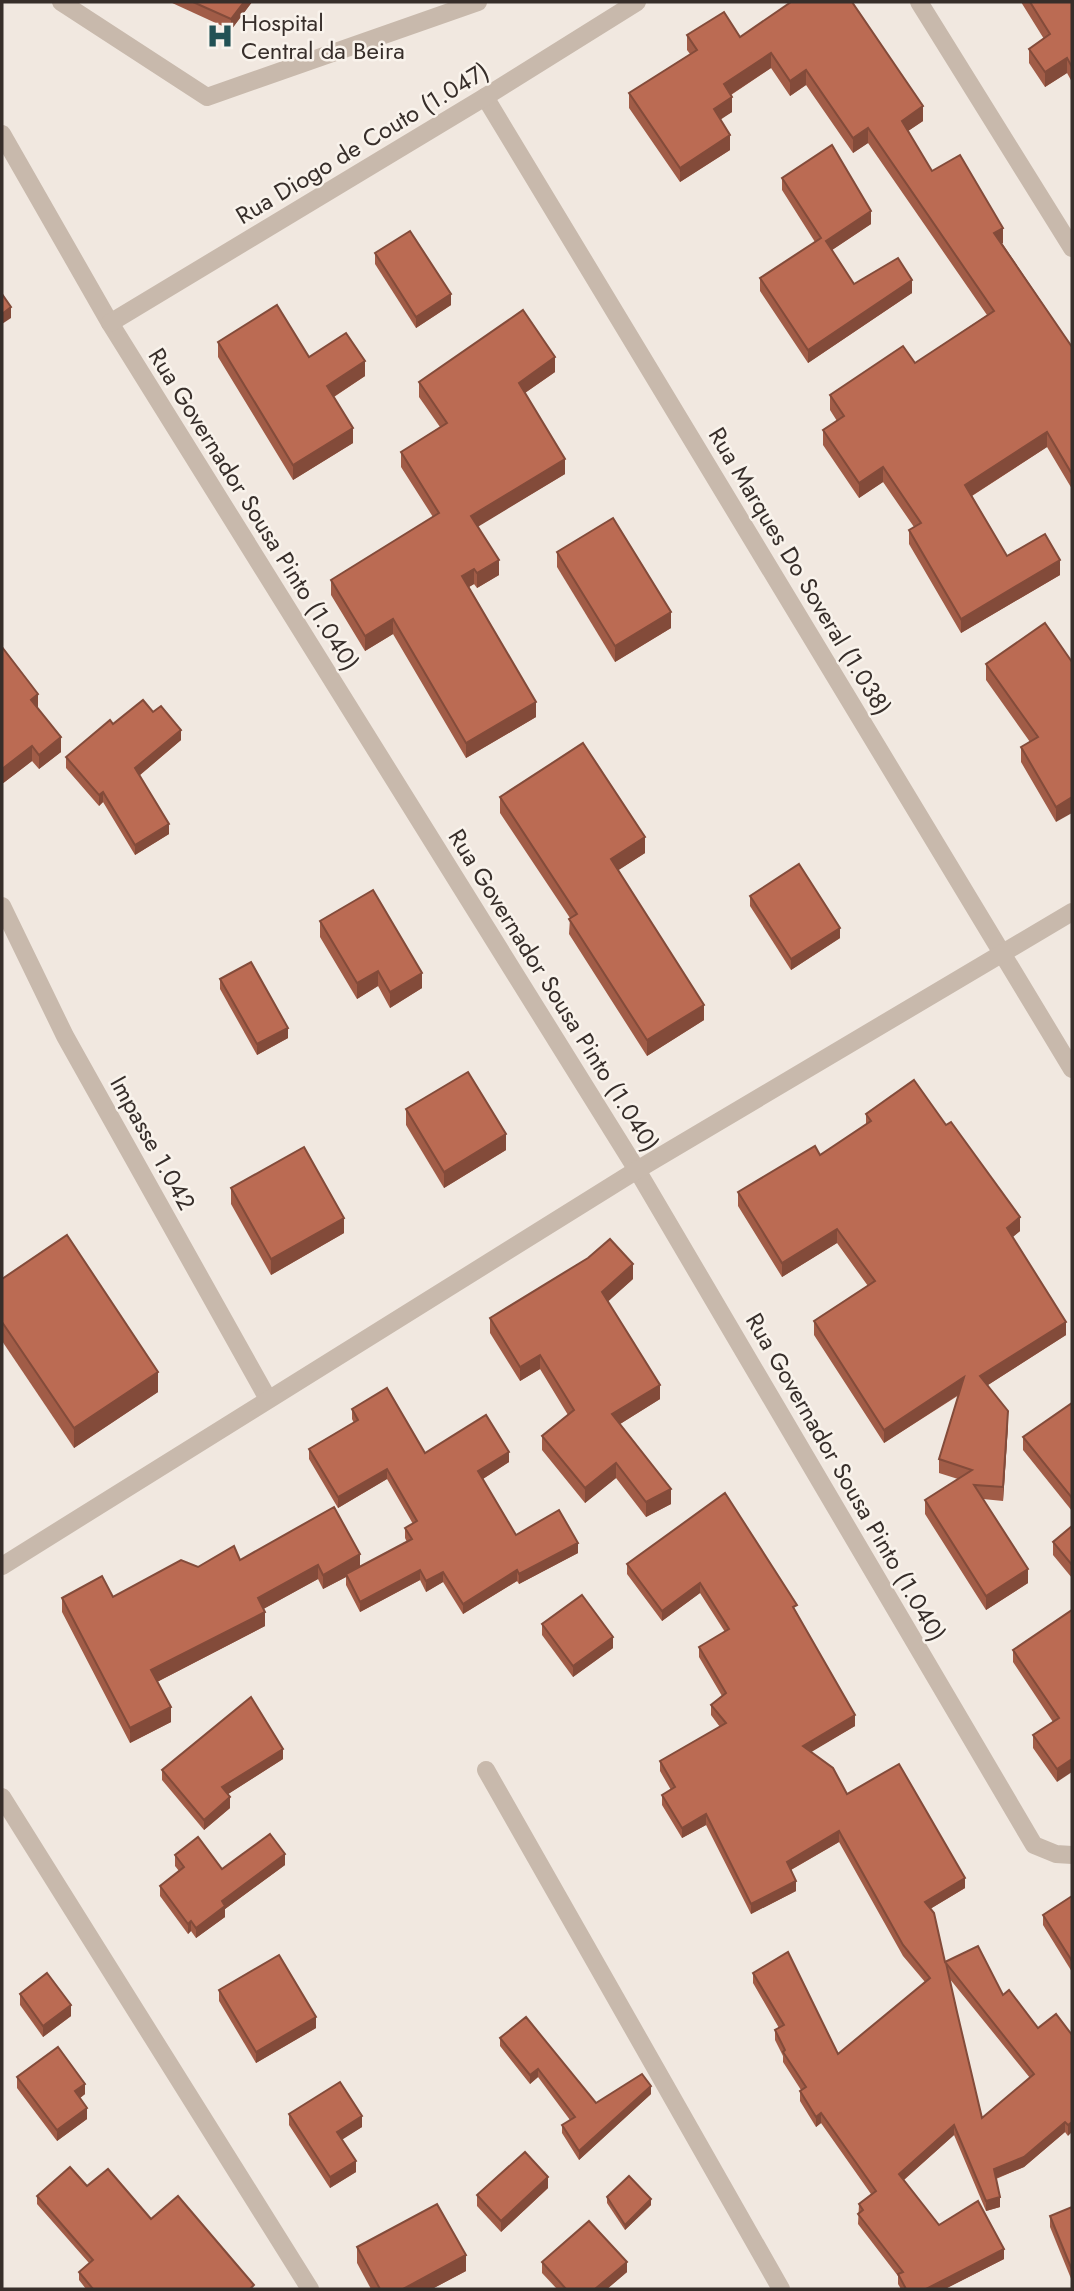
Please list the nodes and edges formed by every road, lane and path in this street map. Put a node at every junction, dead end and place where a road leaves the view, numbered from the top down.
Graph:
1 (61, 2) edge
2 (478, 2) edge
3 (637, 2) edge
4 (919, 2) edge
5 (485, 97) junction
6 (2, 134) edge
7 (1072, 248) edge
8 (110, 323) junction
9 (2, 906) edge
10 (1072, 912) edge
11 (1002, 953) junction
12 (1072, 1069) edge
13 (637, 1170) junction
14 (268, 1399) junction
15 (2, 1566) edge
16 (486, 1770) dead end
17 (2, 1797) edge
18 (1072, 1855) edge
19 (310, 2289) edge
20 (781, 2289) edge

1 - 2 street
3 - 5 street, Rua Diogo de Couto (1.047)
4 - 7 street
5 - 8 street, Rua Diogo de Couto (1.047)
5 - 11 street, Rua Marques Do Soveral (1.038)
6 - 8 street, Rua Governador Sousa Pinto (1.040)
8 - 13 street, Rua Governador Sousa Pinto (1.040)
9 - 14 street, Impasse 1.042
10 - 11 street
11 - 12 street, Rua Marques Do Soveral (1.038)
11 - 13 street
13 - 14 street
13 - 18 street, Rua Governador Sousa Pinto (1.040)
14 - 15 street
16 - 20 street
17 - 19 street

